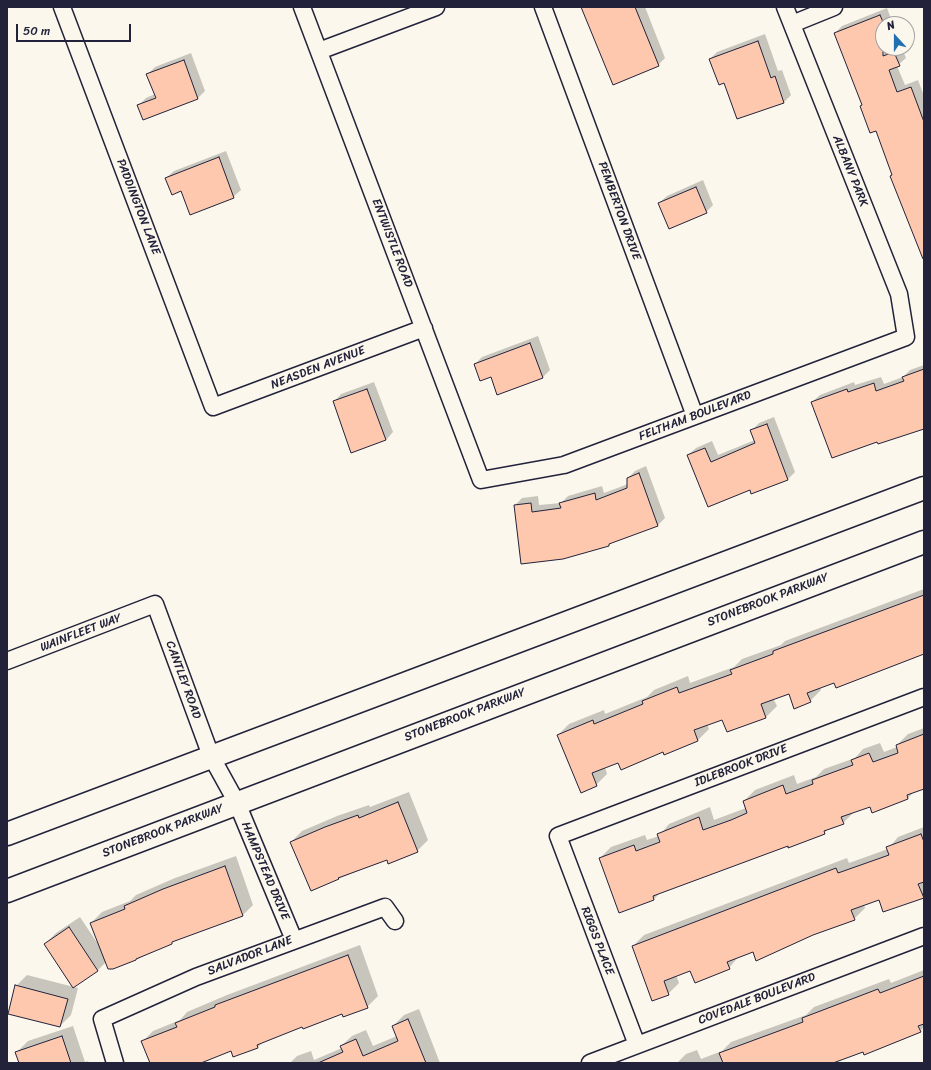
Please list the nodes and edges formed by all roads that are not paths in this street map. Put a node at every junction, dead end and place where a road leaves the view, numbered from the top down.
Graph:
1 (62, 7) edge
2 (302, 7) edge
3 (436, 7) edge
4 (544, 7) edge
5 (785, 7) edge
6 (834, 7) edge
7 (792, 24) junction
8 (319, 51) junction
9 (424, 328) junction
10 (906, 337) joint
11 (214, 407) joint
12 (695, 416) junction
13 (481, 480) joint
14 (924, 488) edge
15 (924, 542) edge
16 (155, 604) joint
17 (7, 661) edge
18 (924, 697) edge
19 (211, 756) junction
20 (236, 803) junction
21 (7, 834) edge
22 (558, 836) joint
23 (7, 891) edge
24 (395, 921) dead end
25 (924, 936) edge
26 (294, 940) junction
27 (637, 1045) junction
28 (115, 1063) edge
29 (590, 1063) edge

1 - 11 street, PADDINGTON LANE
2 - 8 street, ENTWISTLE ROAD
3 - 8 street
4 - 12 street, PEMBERTON DRIVE
5 - 7 street, ALBANY PARK
6 - 7 street
7 - 10 street, ALBANY PARK
8 - 9 street, ENTWISTLE ROAD
9 - 11 street, NEASDEN AVENUE
9 - 13 street, ENTWISTLE ROAD
10 - 12 street, FELTHAM BOULEVARD
12 - 13 street, FELTHAM BOULEVARD
14 - 19 main road
15 - 20 main road, STONEBROOK PARKWAY
16 - 17 street, WAINFLEET WAY
16 - 19 street, CANTLEY ROAD
18 - 22 street, IDLEBROOK DRIVE
19 - 20 street, CANTLEY ROAD
19 - 21 main road
20 - 23 main road, STONEBROOK PARKWAY
20 - 26 street, HAMPSTEAD DRIVE
22 - 27 street, RIGGS PLACE
24 - 26 street, SALVADOR LANE
25 - 27 street, COVEDALE BOULEVARD
26 - 28 street, SALVADOR LANE
27 - 29 street, COVEDALE BOULEVARD

